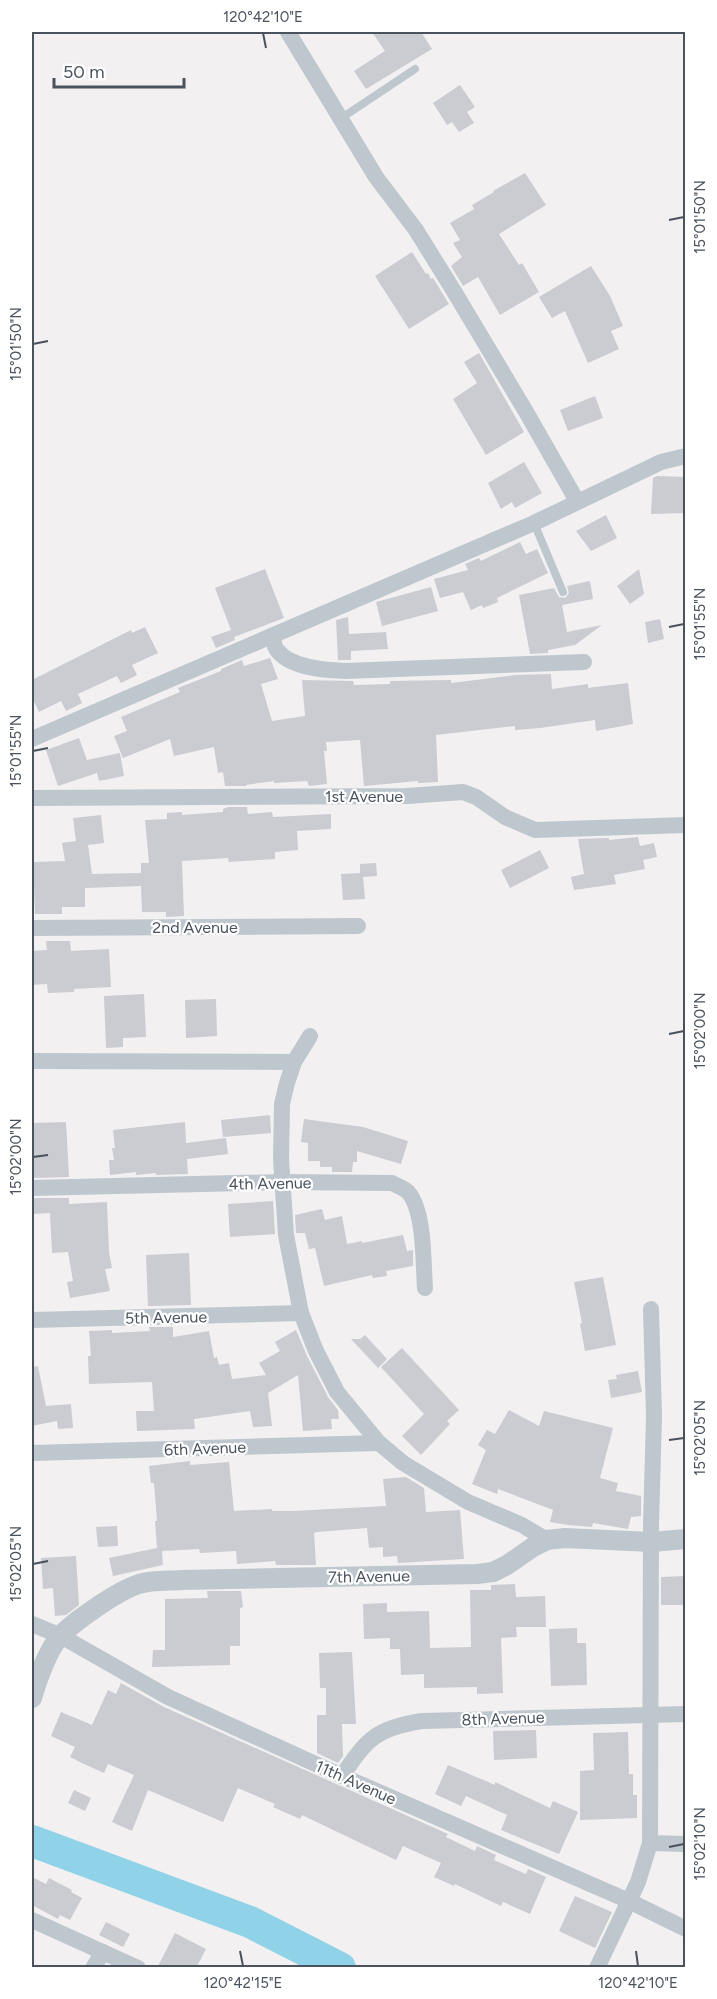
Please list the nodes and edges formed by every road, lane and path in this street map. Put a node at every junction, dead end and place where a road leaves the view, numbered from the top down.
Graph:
1 (288, 32) edge
2 (415, 69) dead end
3 (340, 119) junction
4 (686, 456) edge
5 (577, 501) junction
6 (534, 523) junction
7 (563, 592) dead end
8 (272, 636) junction
9 (584, 662) dead end
10 (32, 739) edge
11 (32, 798) edge
12 (686, 825) edge
13 (358, 926) dead end
14 (32, 928) edge
15 (310, 1036) dead end
16 (32, 1061) edge
17 (294, 1062) junction
18 (282, 1182) junction
19 (32, 1188) edge
20 (425, 1288) dead end
21 (651, 1309) dead end
22 (301, 1313) junction
23 (32, 1320) edge
24 (379, 1443) junction
25 (32, 1453) edge
26 (686, 1539) edge
27 (547, 1540) junction
28 (651, 1542) junction
29 (32, 1624) edge
30 (61, 1636) junction
31 (32, 1698) edge
32 (650, 1714) junction
33 (686, 1714) edge
34 (342, 1776) junction
35 (650, 1844) junction
36 (686, 1844) edge
37 (629, 1901) junction
38 (32, 1920) edge
39 (686, 1929) edge
40 (103, 1952) junction
41 (93, 1968) edge
42 (138, 1968) edge
43 (597, 1968) edge

1 - 3 street
2 - 3 lane
3 - 5 street
4 - 5 street
5 - 6 street
6 - 7 lane
6 - 8 street
8 - 9 street
8 - 10 street
11 - 12 street, 1st Avenue
13 - 14 street, 2nd Avenue
15 - 17 street
16 - 17 street
17 - 18 street
18 - 19 street, 4th Avenue
18 - 20 street, 4th Avenue
18 - 22 street
21 - 28 street
22 - 23 street, 5th Avenue
22 - 24 street
24 - 25 street, 6th Avenue
24 - 27 street
26 - 28 street, 7th Avenue
27 - 28 street, 7th Avenue
27 - 30 street, 7th Avenue
28 - 32 street
29 - 30 street, 11th Avenue
30 - 31 street
30 - 34 street, 11th Avenue
32 - 33 street, 8th Avenue
32 - 34 street, 8th Avenue
32 - 35 street
34 - 37 street, 11th Avenue
35 - 36 street
35 - 37 street
37 - 39 street, 11th Avenue
37 - 43 street
38 - 40 street
40 - 41 street
40 - 42 street

